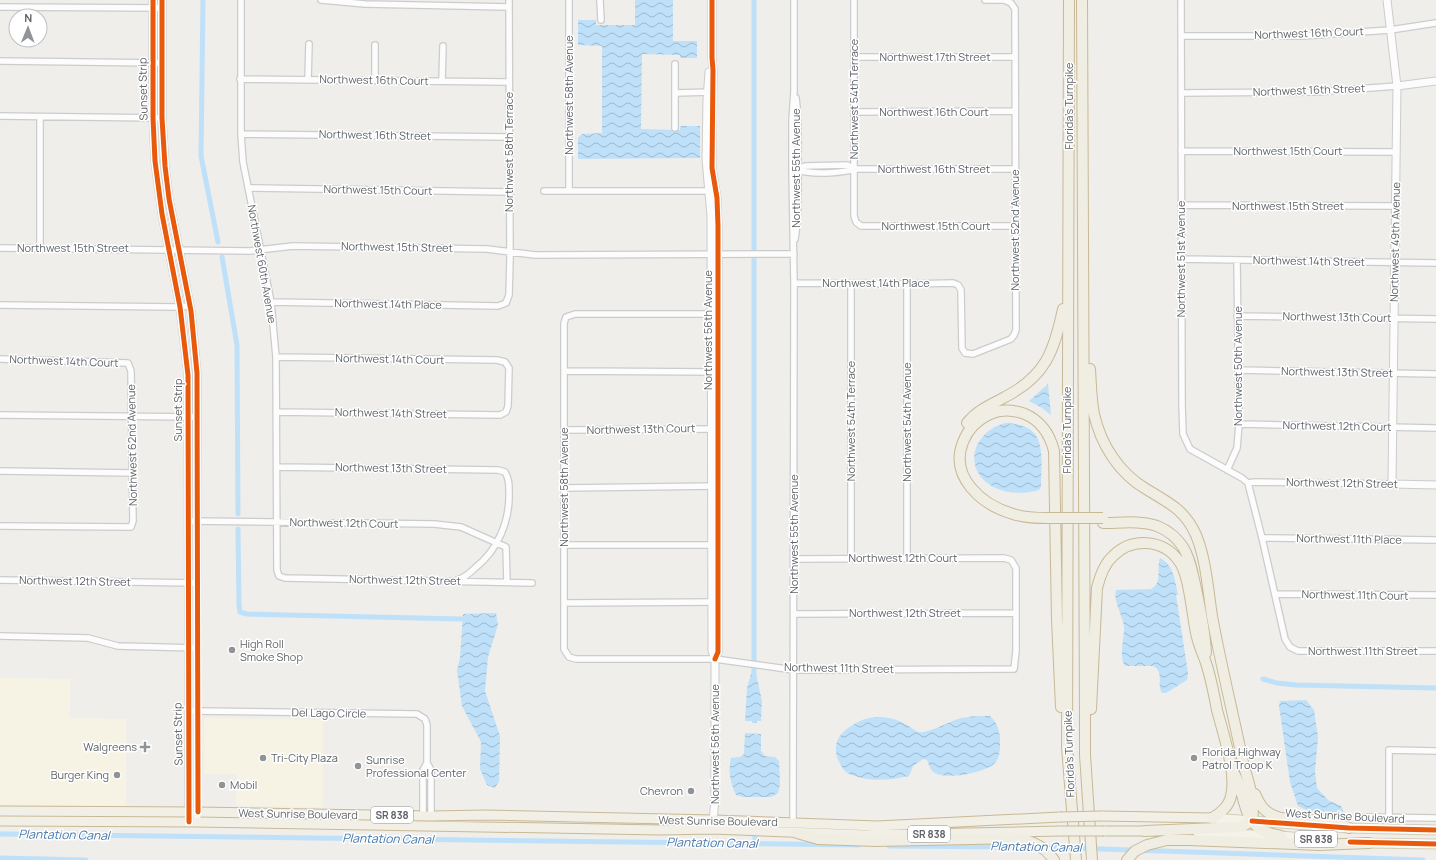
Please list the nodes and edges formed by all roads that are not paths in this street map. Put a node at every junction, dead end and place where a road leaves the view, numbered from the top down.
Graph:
1 (153, 0) edge
2 (162, 0) edge
3 (241, 0) edge
4 (321, 0) edge
5 (509, 0) edge
6 (569, 0) edge
7 (600, 0) edge
8 (712, 0) edge
9 (794, 0) edge
10 (854, 0) edge
11 (985, 0) edge
12 (1069, 0) edge
13 (1082, 0) edge
14 (1181, 0) edge
15 (1387, 0) edge
16 (0, 7) edge
17 (509, 7) junction
18 (153, 8) junction
19 (162, 8) junction
20 (600, 20) dead end
21 (1436, 23) edge
22 (1390, 30) junction
23 (1181, 36) junction
24 (309, 44) dead end
25 (375, 45) dead end
26 (442, 46) dead end
27 (854, 57) junction
28 (1015, 57) junction
29 (0, 61) edge
30 (152, 62) junction
31 (162, 63) junction
32 (675, 64) dead end
33 (240, 79) junction
34 (308, 80) junction
35 (375, 80) junction
36 (442, 81) junction
37 (1436, 81) edge
38 (508, 82) junction
39 (1397, 86) junction
40 (710, 92) junction
41 (675, 93) junction
42 (1181, 93) junction
43 (1015, 111) junction
44 (854, 112) junction
45 (0, 116) edge
46 (40, 117) junction
47 (153, 118) junction
48 (162, 118) junction
49 (675, 128) dead end
50 (240, 134) junction
51 (509, 137) junction
52 (1181, 150) junction
53 (1396, 152) junction
54 (795, 169) junction
55 (854, 169) junction
56 (1015, 169) junction
57 (248, 188) junction
58 (544, 191) dead end
59 (569, 191) junction
60 (712, 191) junction
61 (509, 192) junction
62 (1181, 205) junction
63 (1395, 206) junction
64 (172, 212) junction
65 (162, 214) junction
66 (856, 222) joint
67 (1016, 226) junction
68 (0, 248) edge
69 (40, 248) junction
70 (170, 249) junction
71 (179, 249) junction
72 (261, 250) junction
73 (509, 251) junction
74 (715, 254) junction
75 (794, 254) junction
76 (1181, 259) junction
77 (1237, 260) junction
78 (1395, 262) junction
79 (1436, 263) edge
80 (794, 283) junction
81 (851, 284) junction
82 (907, 284) junction
83 (958, 285) joint
84 (1068, 287) junction
85 (271, 302) junction
86 (506, 303) joint
87 (0, 305) edge
88 (190, 306) junction
89 (180, 307) junction
90 (715, 314) junction
91 (1084, 316) junction
92 (1237, 316) junction
93 (1394, 318) junction
94 (1436, 318) edge
95 (276, 357) junction
96 (0, 360) edge
97 (128, 363) joint
98 (1238, 370) junction
99 (564, 372) junction
100 (715, 372) junction
101 (1393, 373) junction
102 (1436, 374) edge
103 (276, 412) junction
104 (506, 412) joint
105 (0, 415) edge
106 (132, 417) junction
107 (188, 417) junction
108 (197, 417) junction
109 (1239, 424) junction
110 (1392, 428) junction
111 (1436, 428) edge
112 (715, 429) junction
113 (564, 430) junction
114 (277, 467) junction
115 (1227, 470) junction
116 (0, 472) edge
117 (133, 474) junction
118 (1248, 483) junction
119 (1392, 484) junction
120 (1436, 485) edge
121 (715, 486) junction
122 (564, 488) junction
123 (188, 521) junction
124 (198, 521) junction
125 (1049, 521) junction
126 (1103, 521) junction
127 (277, 522) junction
128 (0, 526) edge
129 (1262, 538) junction
130 (1436, 540) edge
131 (497, 544) junction
132 (564, 545) junction
133 (715, 545) junction
134 (852, 558) junction
135 (794, 559) junction
136 (907, 559) junction
137 (279, 576) joint
138 (0, 580) edge
139 (455, 581) junction
140 (188, 582) junction
141 (506, 582) junction
142 (197, 583) junction
143 (532, 583) dead end
144 (1275, 594) junction
145 (1436, 595) edge
146 (715, 602) junction
147 (564, 603) junction
148 (1016, 613) junction
149 (794, 614) junction
150 (1212, 615) junction
151 (0, 636) edge
152 (188, 648) junction
153 (197, 648) junction
154 (1436, 651) edge
155 (569, 657) joint
156 (715, 659) junction
157 (1206, 664) junction
158 (794, 670) junction
159 (188, 711) junction
160 (197, 711) junction
161 (1067, 747) junction
162 (1436, 751) edge
163 (427, 763) junction
164 (1232, 771) junction
165 (1087, 780) junction
166 (1250, 785) junction
167 (0, 811) edge
168 (193, 812) junction
169 (485, 815) junction
170 (427, 816) junction
171 (1363, 816) dead end
172 (575, 818) junction
173 (1212, 818) junction
174 (1389, 818) junction
175 (1436, 818) edge
176 (0, 821) edge
177 (1252, 821) junction
178 (193, 822) junction
179 (793, 823) junction
180 (713, 825) junction
181 (331, 826) junction
182 (433, 827) junction
183 (1349, 828) junction
184 (539, 829) junction
185 (1436, 830) edge
186 (1145, 831) junction
187 (797, 833) junction
188 (1281, 836) junction
189 (1369, 843) junction
190 (1436, 844) edge
191 (1076, 858) edge
192 (1092, 858) edge
193 (1054, 860) edge
194 (1127, 860) edge

1 - 18 street, Sunset Strip
2 - 19 street, Sunset Strip
3 - 33 street, Northwest 60th Avenue
4 - 17 street
5 - 17 street, Northwest 58th Terrace
6 - 59 street, Northwest 58th Avenue
7 - 20 street
8 - 40 street, Northwest 56th Avenue
9 - 54 street, Northwest 55th Avenue
10 - 27 street, Northwest 54th Terrace
11 - 28 street, Northwest 52nd Avenue
12 - 84 highway, Florida's Turnpike
13 - 91 highway, Florida's Turnpike
14 - 23 street, Northwest 51st Avenue
15 - 22 street, Northwest 49th Avenue
16 - 18 street
17 - 38 street, Northwest 58th Terrace
18 - 19 street
18 - 30 street, Sunset Strip
19 - 31 street, Sunset Strip
21 - 22 street, Northwest 16th Court
22 - 23 street, Northwest 16th Court
22 - 39 street, Northwest 49th Avenue
23 - 42 street, Northwest 51st Avenue
24 - 34 street
25 - 35 street
26 - 36 street
27 - 28 street, Northwest 17th Street
27 - 44 street, Northwest 54th Terrace
28 - 43 street, Northwest 52nd Avenue
29 - 30 street
30 - 31 street
30 - 47 street, Sunset Strip
31 - 48 street, Sunset Strip
32 - 41 street
33 - 34 street, Northwest 16th Court
33 - 50 street, Northwest 60th Avenue
34 - 35 street, Northwest 16th Court
35 - 36 street, Northwest 16th Court
36 - 38 street, Northwest 16th Court
37 - 39 street, Northwest 16th Street
38 - 51 street, Northwest 58th Terrace
39 - 42 street, Northwest 16th Street
39 - 53 street, Northwest 49th Avenue
40 - 41 street
40 - 60 street, Northwest 56th Avenue
41 - 49 street
42 - 52 street, Northwest 51st Avenue
43 - 44 street, Northwest 16th Court
43 - 56 street, Northwest 52nd Avenue
44 - 55 street, Northwest 54th Terrace
45 - 46 street
46 - 47 street
46 - 69 street
47 - 48 street
47 - 65 street, Sunset Strip
48 - 64 street, Sunset Strip
50 - 51 street, Northwest 16th Street
50 - 57 street, Northwest 60th Avenue
51 - 61 street, Northwest 58th Terrace
52 - 53 street, Northwest 15th Court
52 - 62 street, Northwest 51st Avenue
53 - 63 street, Northwest 49th Avenue
54 - 55 street, Northwest 16th Street
54 - 75 street, Northwest 55th Avenue
55 - 56 street, Northwest 16th Street
55 - 66 street, Northwest 54th Terrace
56 - 67 street, Northwest 52nd Avenue
57 - 61 street, Northwest 15th Court
57 - 72 street, Northwest 60th Avenue
58 - 59 street
59 - 60 street
60 - 74 street, Northwest 56th Avenue
61 - 73 street, Northwest 58th Terrace
62 - 63 street, Northwest 15th Street
62 - 76 street, Northwest 51st Avenue
63 - 78 street, Northwest 49th Avenue
64 - 65 street
64 - 71 street, Sunset Strip
65 - 70 street, Sunset Strip
66 - 67 street, Northwest 15th Court
67 - 83 street, Northwest 52nd Avenue
68 - 69 street, Northwest 15th Street
69 - 70 street, Northwest 15th Street
70 - 71 street, Northwest 15th Street
70 - 89 street, Sunset Strip
71 - 72 street, Northwest 15th Street
71 - 88 street, Sunset Strip
72 - 73 street, Northwest 15th Street
72 - 85 street, Northwest 60th Avenue
73 - 74 street, Northwest 15th Street
73 - 86 street, Northwest 58th Terrace
74 - 75 street, Northwest 15th Street
74 - 90 street, Northwest 56th Avenue
75 - 80 street, Northwest 55th Avenue
76 - 77 street, Northwest 14th Street
76 - 115 street, Northwest 51st Avenue
77 - 78 street, Northwest 14th Street
77 - 92 street, Northwest 50th Avenue
78 - 79 street, Northwest 14th Street
78 - 93 street, Northwest 49th Avenue
80 - 81 street, Northwest 14th Place
80 - 135 street, Northwest 55th Avenue
81 - 82 street, Northwest 14th Place
81 - 134 street, Northwest 54th Terrace
82 - 83 street, Northwest 14th Place
82 - 136 street, Northwest 54th Avenue
84 - 125 highway
84 - 161 highway, Florida's Turnpike
85 - 86 street, Northwest 14th Place
85 - 95 street, Northwest 60th Avenue
87 - 89 street
88 - 89 street
88 - 108 street, Sunset Strip
89 - 107 street, Sunset Strip
90 - 99 street, Northwest 58th Avenue
90 - 100 street, Northwest 56th Avenue
91 - 150 highway
91 - 165 highway, Florida's Turnpike
92 - 93 street, Northwest 13th Court
92 - 98 street, Northwest 50th Avenue
93 - 94 street, Northwest 13th Court
93 - 101 street, Northwest 49th Avenue
95 - 103 street, Northwest 60th Avenue
95 - 104 street, Northwest 14th Court
96 - 97 street, Northwest 14th Court
97 - 106 street, Northwest 62nd Avenue
98 - 101 street, Northwest 13th Street
98 - 109 street, Northwest 50th Avenue
99 - 100 street
99 - 113 street, Northwest 58th Avenue
100 - 112 street, Northwest 56th Avenue
101 - 102 street, Northwest 13th Street
101 - 110 street, Northwest 49th Avenue
103 - 104 street, Northwest 14th Street
103 - 114 street, Northwest 60th Avenue
105 - 106 street
106 - 107 street
106 - 117 street, Northwest 62nd Avenue
107 - 108 street
107 - 123 street, Sunset Strip
108 - 124 street, Sunset Strip
109 - 110 street, Northwest 12th Court
109 - 115 street, Northwest 50th Avenue
110 - 111 street, Northwest 12th Court
110 - 119 street, Northwest 49th Avenue
112 - 113 street, Northwest 13th Court
112 - 121 street, Northwest 56th Avenue
113 - 122 street, Northwest 58th Avenue
114 - 127 street, Northwest 60th Avenue
114 - 131 street, Northwest 13th Street
115 - 118 street, Northwest 51st Avenue
116 - 117 street
117 - 128 street, Northwest 62nd Avenue
118 - 119 street, Northwest 12th Street
118 - 129 street
119 - 120 street, Northwest 12th Street
121 - 122 street
121 - 133 street, Northwest 56th Avenue
122 - 132 street, Northwest 58th Avenue
123 - 124 street, Northwest 12th Court
123 - 140 street, Sunset Strip
124 - 127 street, Northwest 12th Court
124 - 142 street, Sunset Strip
125 - 126 highway, bridge
125 - 161 highway
126 - 150 highway
126 - 157 highway
127 - 131 street, Northwest 12th Court
127 - 137 street, Northwest 60th Avenue
129 - 130 street, Northwest 11th Place
129 - 144 street
131 - 139 street
131 - 141 street
132 - 133 street
132 - 147 street, Northwest 58th Avenue
133 - 146 street, Northwest 56th Avenue
134 - 135 street, Northwest 12th Court
134 - 136 street, Northwest 12th Court
135 - 149 street, Northwest 55th Avenue
136 - 148 street, Northwest 12th Court
137 - 139 street, Northwest 12th Street
138 - 140 street, Northwest 12th Street
139 - 141 street, Northwest 12th Street
140 - 142 street, Northwest 12th Street
140 - 152 street, Sunset Strip
141 - 143 street, Northwest 12th Street
142 - 153 street, Sunset Strip
144 - 145 street, Northwest 11th Court
144 - 154 street, Northwest 11th Street
146 - 147 street
146 - 156 street, Northwest 56th Avenue
147 - 155 street, Northwest 58th Avenue
148 - 149 street, Northwest 12th Street
148 - 158 street, Northwest 11th Street
149 - 158 street, Northwest 55th Avenue
150 - 166 highway
151 - 152 street
152 - 153 street
152 - 159 street, Sunset Strip
153 - 160 street, Sunset Strip
155 - 156 street, Northwest 11th Street
156 - 158 street, Northwest 11th Street
156 - 180 street, Northwest 56th Avenue
157 - 164 highway
157 - 165 highway
158 - 179 street, Northwest 55th Avenue
159 - 160 street, Del Lago Circle
159 - 168 street, Sunset Strip
160 - 163 street, Del Lago Circle
160 - 168 street, Sunset Strip
161 - 191 highway, Florida's Turnpike
162 - 174 street
163 - 170 street, Del Lago Circle
163 - 170 street, Del Lago Circle
164 - 173 highway
164 - 177 highway
165 - 192 highway, Florida's Turnpike
166 - 177 highway
166 - 183 highway
167 - 168 highway, West Sunrise Boulevard / SR 838
168 - 170 highway, West Sunrise Boulevard / SR 838
168 - 178 street, Sunset Strip
169 - 170 highway, West Sunrise Boulevard / SR 838
169 - 172 highway, West Sunrise Boulevard / SR 838
169 - 182 highway
170 - 181 highway
171 - 174 street
172 - 180 highway, West Sunrise Boulevard / SR 838
172 - 184 highway
173 - 177 main road, West Sunrise Boulevard / SR 838
173 - 179 highway, West Sunrise Boulevard / SR 838, bridge
174 - 175 street
176 - 178 highway, West Sunrise Boulevard / SR 838
177 - 183 main road, West Sunrise Boulevard / SR 838
177 - 186 highway
177 - 188 highway
178 - 181 highway, West Sunrise Boulevard / SR 838
179 - 180 highway, West Sunrise Boulevard / SR 838
180 - 184 highway, West Sunrise Boulevard / SR 838
180 - 187 highway, West Sunrise Boulevard / SR 838
181 - 182 highway, West Sunrise Boulevard / SR 838
182 - 184 highway, West Sunrise Boulevard / SR 838
183 - 185 main road, West Sunrise Boulevard / SR 838
186 - 187 highway, West Sunrise Boulevard / SR 838, bridge
186 - 188 main road, West Sunrise Boulevard / SR 838
187 - 193 highway
188 - 189 main road, West Sunrise Boulevard / SR 838
189 - 190 main road, West Sunrise Boulevard / SR 838
189 - 194 highway

